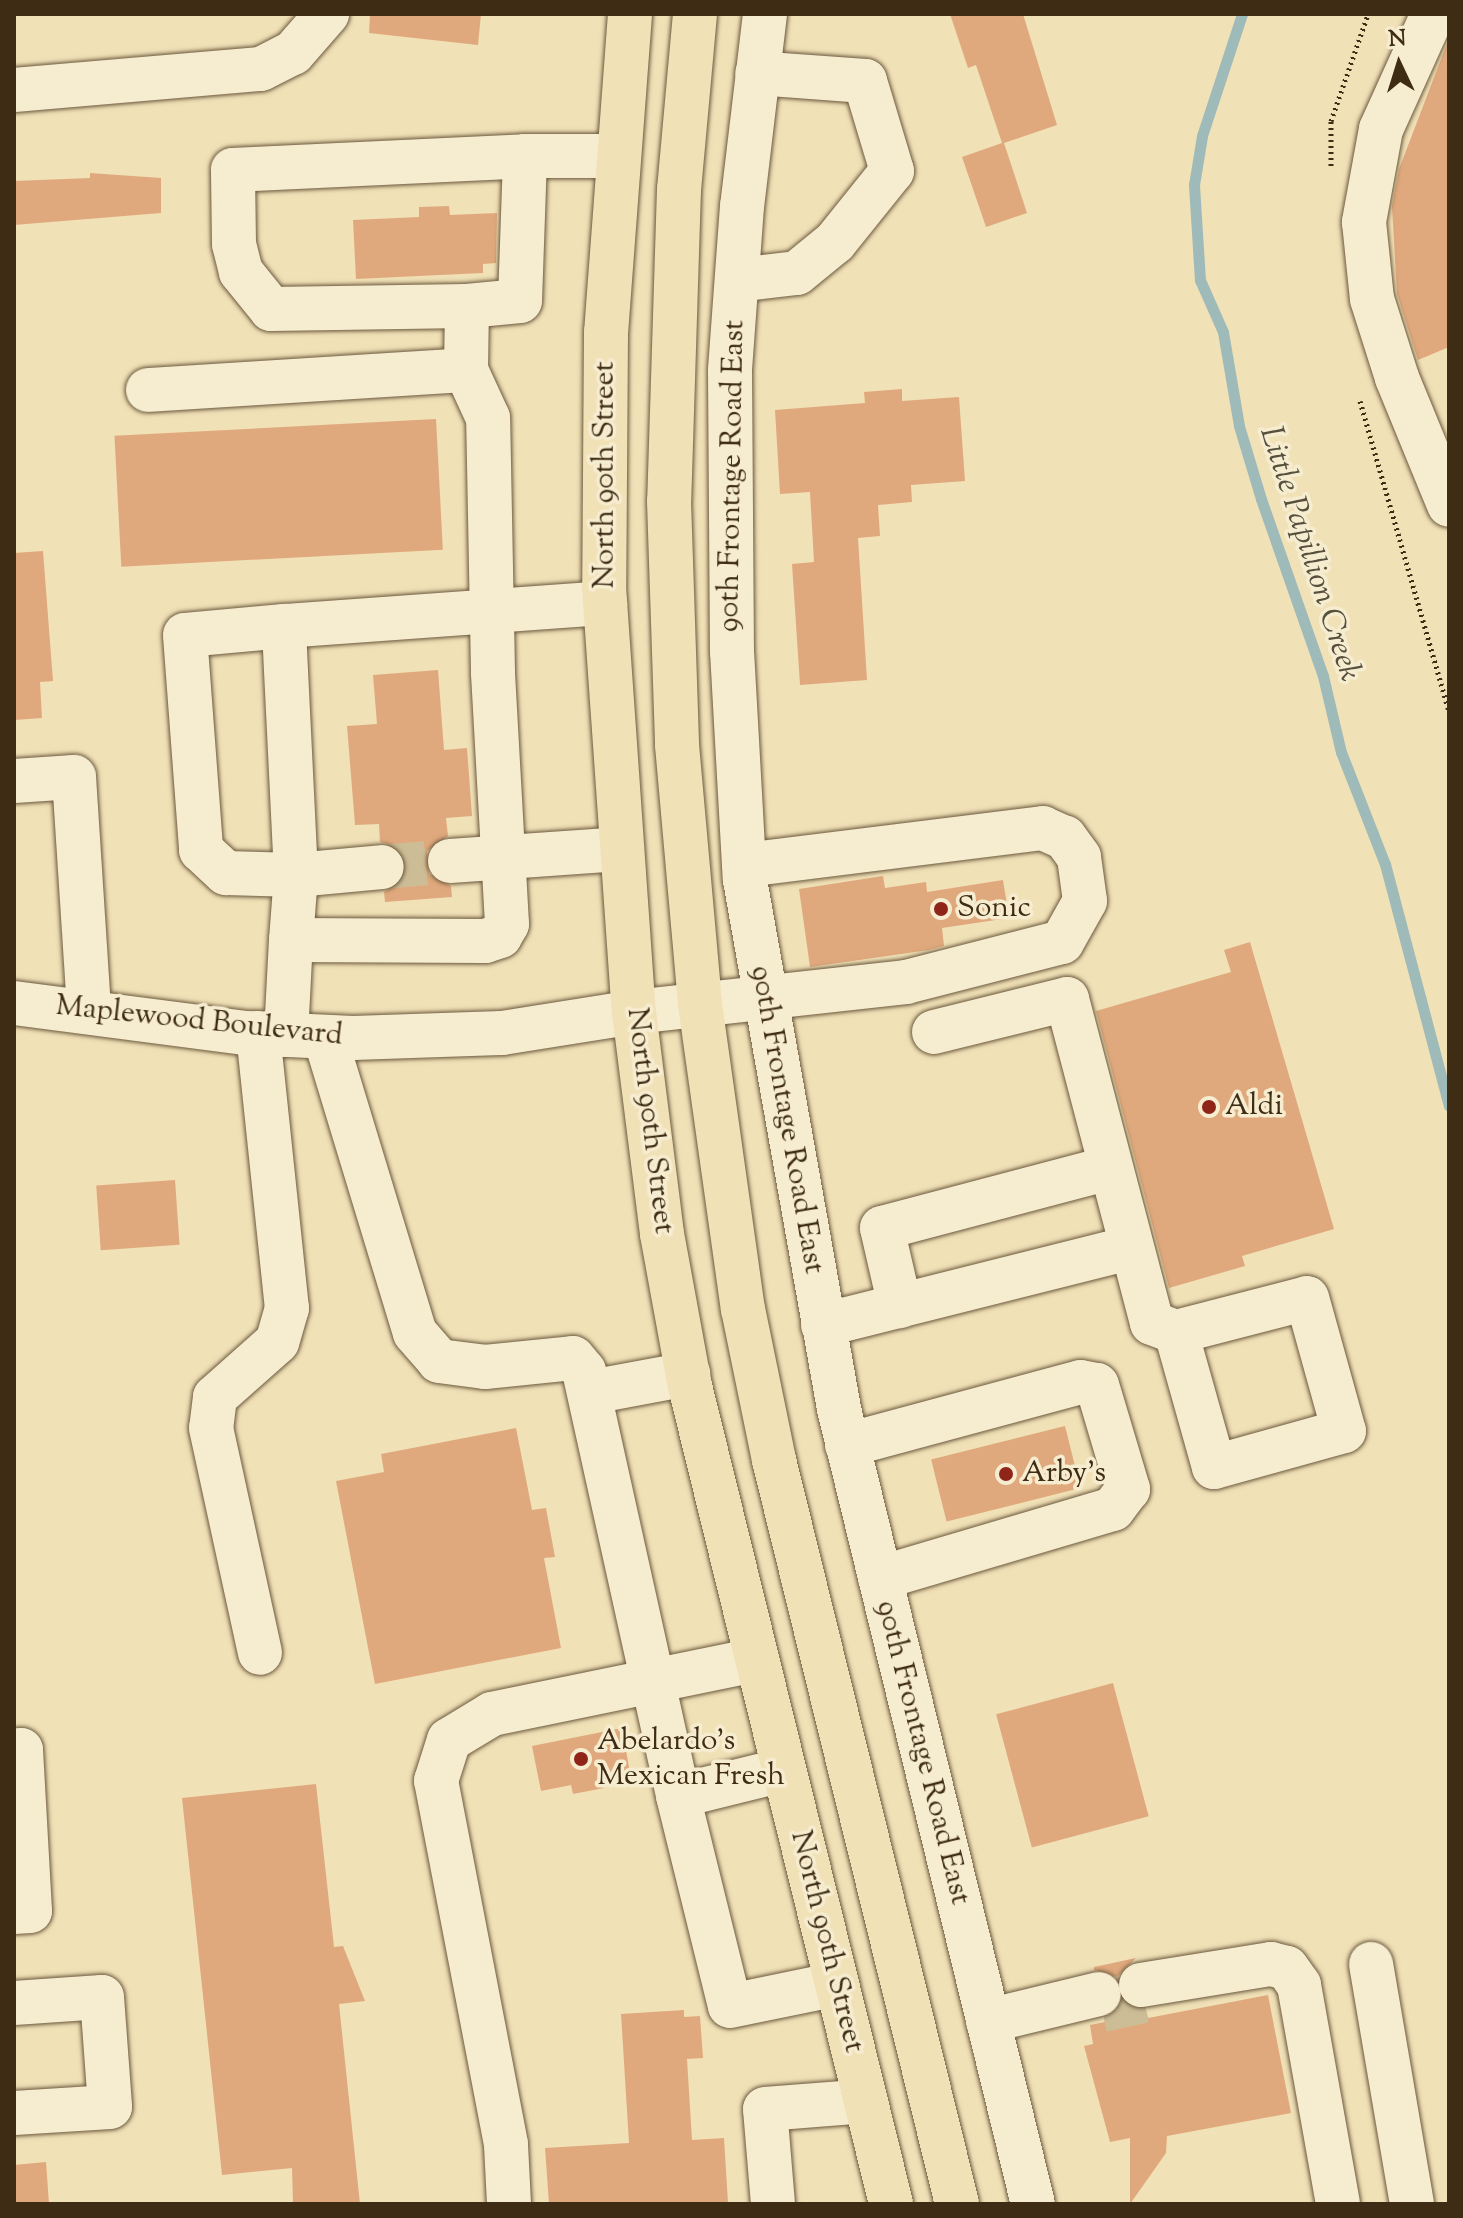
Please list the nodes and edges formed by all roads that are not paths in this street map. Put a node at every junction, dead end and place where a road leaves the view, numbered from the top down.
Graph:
1 (327, 14) edge
2 (630, 14) edge
3 (695, 14) edge
4 (765, 14) edge
5 (1433, 14) edge
6 (757, 73) junction
7 (14, 90) edge
8 (525, 156) junction
9 (617, 156) junction
10 (737, 280) junction
11 (467, 306) junction
12 (466, 370) junction
13 (148, 390) dead end
14 (1449, 505) edge
15 (605, 603) junction
16 (492, 610) junction
17 (284, 626) junction
18 (14, 781) edge
19 (620, 849) junction
20 (503, 855) junction
21 (450, 861) tunnel mouth
22 (744, 865) junction
23 (382, 867) tunnel mouth
24 (296, 875) junction
25 (291, 940) junction
26 (765, 998) junction
27 (14, 1003) edge
28 (700, 1004) junction
29 (89, 1011) junction
30 (634, 1012) junction
31 (934, 1032) dead end
32 (290, 1035) junction
33 (1109, 1168) junction
34 (1129, 1248) junction
35 (900, 1306) junction
36 (823, 1325) junction
37 (1176, 1332) dead end
38 (688, 1374) junction
39 (591, 1392) junction
40 (847, 1445) junction
41 (880, 1578) junction
42 (260, 1653) dead end
43 (756, 1660) junction
44 (649, 1682) junction
45 (14, 1751) edge
46 (783, 1770) junction
47 (678, 1796) junction
48 (14, 1912) edge
49 (1371, 1964) dead end
50 (837, 1984) junction
51 (1150, 1984) tunnel mouth
52 (1092, 1996) tunnel mouth
53 (14, 2003) edge
54 (988, 2021) junction
55 (866, 2101) junction
56 (14, 2113) edge
57 (509, 2204) edge
58 (773, 2204) edge
59 (891, 2204) edge
60 (957, 2204) edge
61 (1033, 2204) edge
62 (1338, 2204) edge
63 (1412, 2204) edge

1 - 7 street
2 - 9 main road, North 90th Street
3 - 28 main road
4 - 6 street, 90th Frontage Road East
5 - 14 street
6 - 10 street, 90th Frontage Road East
6 - 10 street
8 - 9 street
8 - 11 street
8 - 11 street
9 - 15 main road, North 90th Street
10 - 22 street, 90th Frontage Road East
11 - 12 street
12 - 13 street
12 - 16 street
15 - 16 street
15 - 19 main road, North 90th Street
16 - 17 street
16 - 20 street
17 - 24 street
17 - 24 street
18 - 29 street
19 - 20 street
19 - 30 main road, North 90th Street
20 - 21 street
20 - 25 street
22 - 26 street, 90th Frontage Road East
22 - 26 street, Maplewood Boulevard
23 - 24 street
24 - 25 street
25 - 32 street
26 - 28 street, Maplewood Boulevard
26 - 36 street, 90th Frontage Road East
27 - 29 street, Maplewood Boulevard
28 - 30 street, Maplewood Boulevard
28 - 60 main road
29 - 32 street, Maplewood Boulevard
30 - 32 street, Maplewood Boulevard
30 - 38 main road, North 90th Street
31 - 33 street
32 - 39 street
32 - 42 street
33 - 34 street
33 - 35 street
34 - 35 street
34 - 37 street
35 - 36 street
36 - 40 street, 90th Frontage Road East
38 - 39 street
38 - 43 main road, North 90th Street
39 - 44 street
40 - 41 street, 90th Frontage Road East
40 - 41 street
41 - 54 street, 90th Frontage Road East
43 - 44 street
43 - 46 main road, North 90th Street
44 - 47 street
44 - 57 street
45 - 48 street
46 - 47 street
46 - 50 main road, North 90th Street
47 - 50 street
49 - 63 street
50 - 55 main road, North 90th Street
51 - 62 street
52 - 54 street
53 - 56 street
54 - 61 street, 90th Frontage Road East
55 - 58 street
55 - 59 main road, North 90th Street

